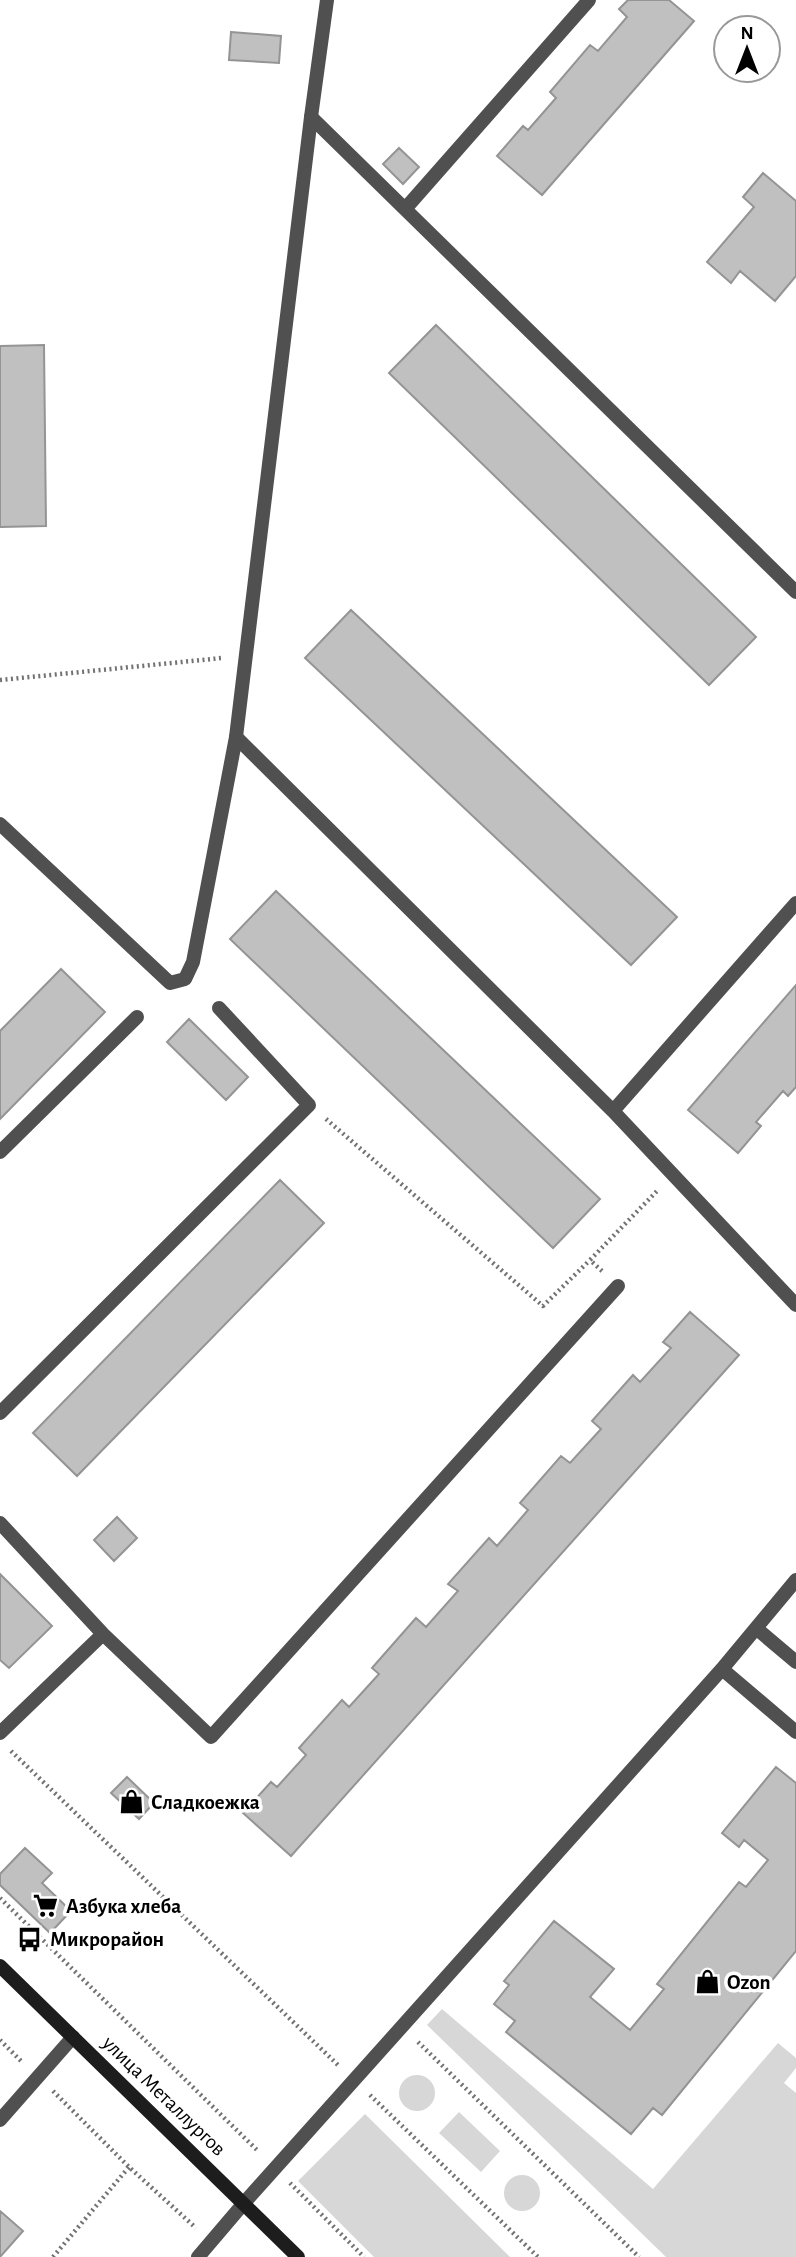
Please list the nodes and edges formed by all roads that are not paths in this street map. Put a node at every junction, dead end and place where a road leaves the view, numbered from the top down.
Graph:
1 (327, 0) edge
2 (589, 0) edge
3 (311, 117) junction
4 (405, 209) junction
5 (796, 592) edge
6 (236, 737) junction
7 (0, 824) edge
8 (796, 903) edge
9 (219, 1008) dead end
10 (137, 1017) dead end
11 (613, 1111) junction
12 (0, 1153) edge
13 (618, 1286) road end
14 (796, 1305) edge
15 (0, 1413) edge
16 (0, 1522) edge
17 (796, 1580) edge
18 (757, 1629) junction
19 (103, 1634) junction
20 (796, 1662) edge
21 (722, 1669) junction
22 (796, 1732) edge
23 (0, 1733) edge
24 (0, 1966) edge
25 (73, 2037) junction
26 (0, 2120) edge
27 (244, 2203) junction
28 (198, 2257) edge
29 (298, 2257) edge

1 - 3 street
2 - 4 street
3 - 4 street
3 - 6 street
4 - 5 street
6 - 7 street
6 - 11 street
8 - 11 street
9 - 15 street
10 - 12 street
11 - 14 street
13 - 19 street
16 - 19 street
17 - 18 street
18 - 20 street
18 - 21 street
19 - 23 street
21 - 22 street
21 - 27 street
24 - 25 main road, улица Металлургов
25 - 26 street
25 - 27 main road, улица Металлургов
27 - 28 street
27 - 29 main road, улица Металлургов

